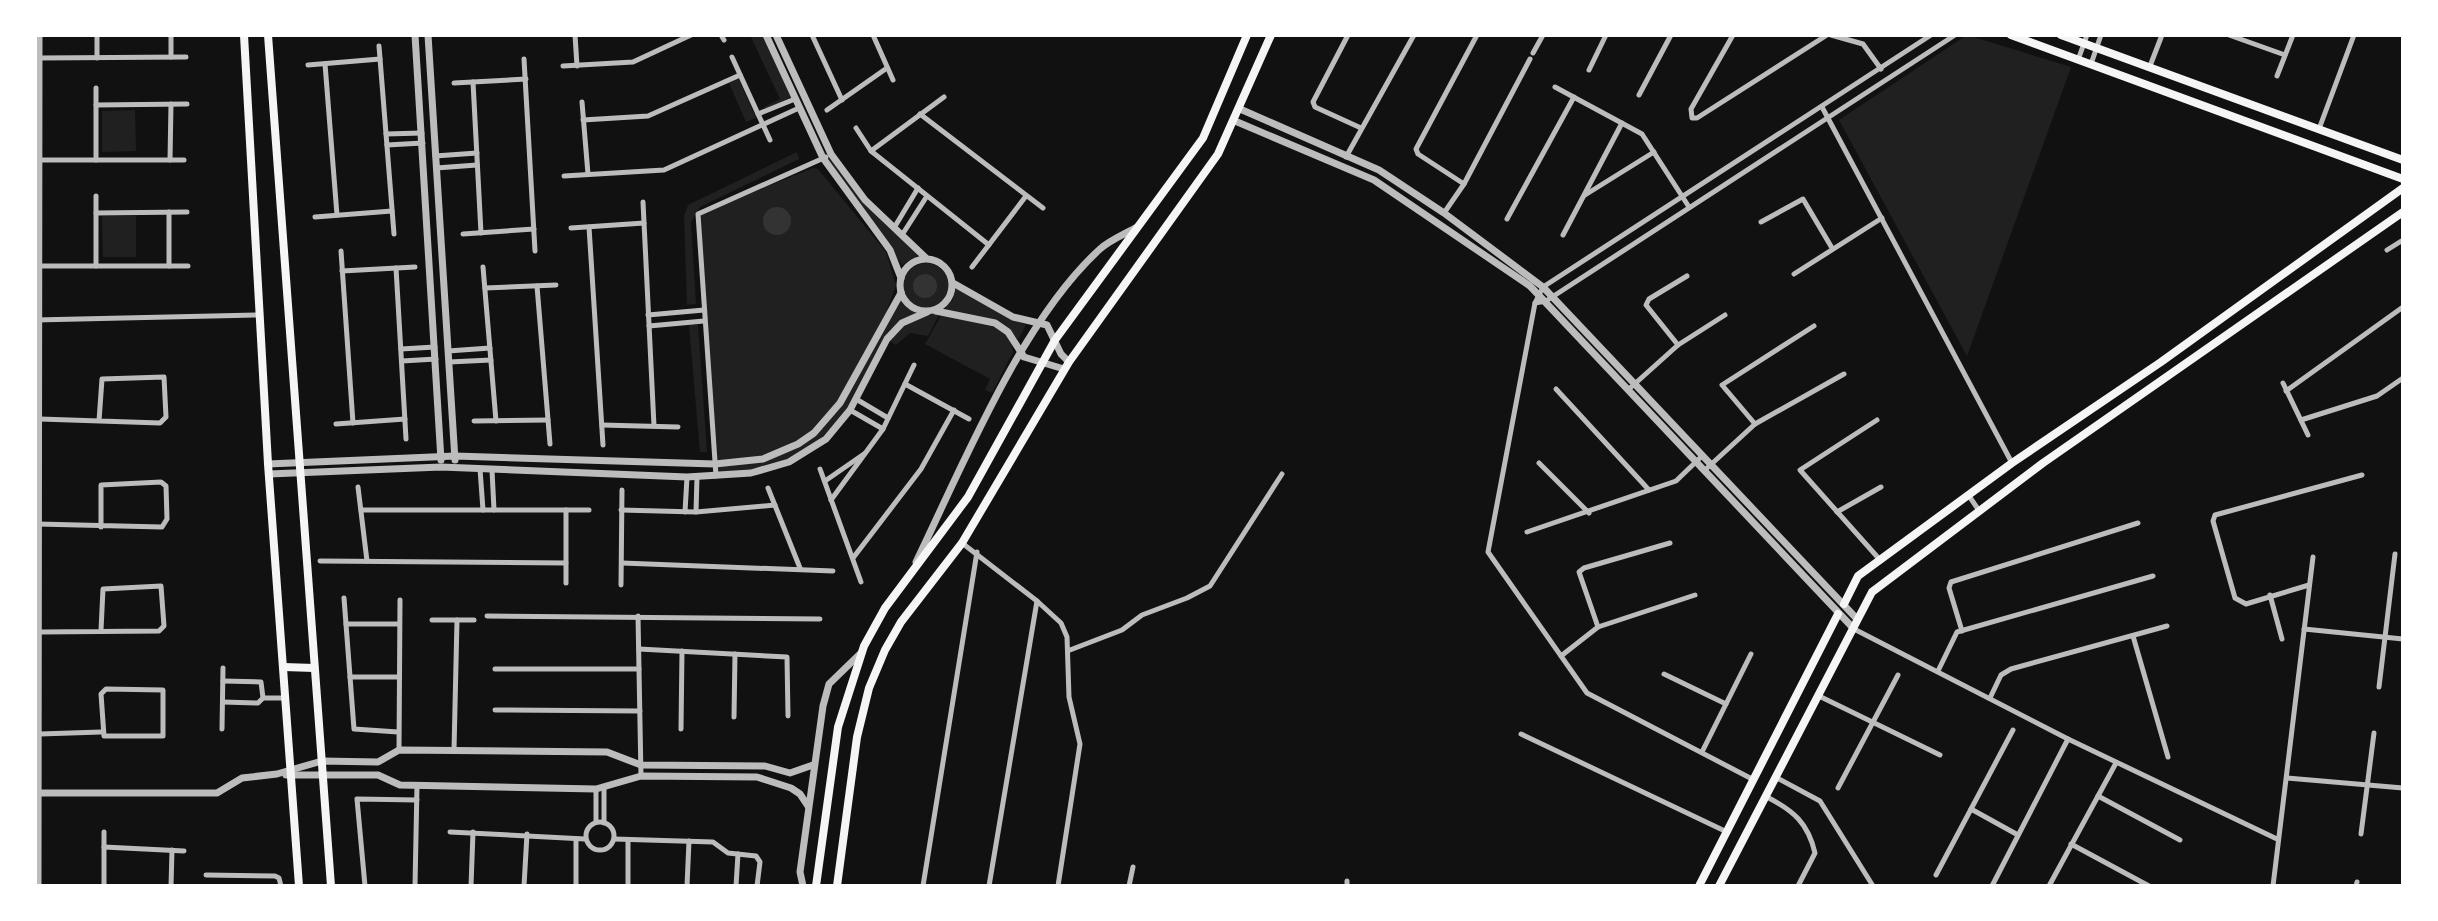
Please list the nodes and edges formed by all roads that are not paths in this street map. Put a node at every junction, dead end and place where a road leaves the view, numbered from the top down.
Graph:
1 (38, 35) edge
2 (97, 35) edge
3 (172, 35) edge
4 (244, 35) edge
5 (268, 35) edge
6 (415, 35) edge
7 (428, 35) edge
8 (575, 35) edge
9 (691, 35) edge
10 (766, 35) edge
11 (776, 35) edge
12 (812, 35) edge
13 (873, 35) edge
14 (1247, 35) edge
15 (1271, 35) edge
16 (1348, 35) edge
17 (1413, 35) edge
18 (1477, 35) edge
19 (1543, 35) edge
20 (1606, 35) edge
21 (1671, 35) edge
22 (1733, 35) edge
23 (1829, 35) edge
24 (1931, 35) edge
25 (1955, 35) edge
26 (2011, 35) edge
27 (2061, 35) edge
28 (2101, 35) edge
29 (2162, 35) edge
30 (2229, 35) edge
31 (2293, 35) edge
32 (2354, 35) edge
33 (2086, 39) edge
34 (379, 46) dead end
35 (2096, 49) junction
36 (2285, 55) junction
37 (171, 57) junction
38 (186, 57) dead end
39 (732, 57) dead end
40 (38, 58) junction
41 (97, 58) junction
42 (380, 60) junction
43 (524, 60) dead end
44 (2078, 60) junction
45 (325, 64) junction
46 (2091, 64) junction
47 (308, 65) dead end
48 (563, 66) dead end
49 (577, 66) junction
50 (2150, 66) junction
51 (887, 68) junction
52 (1881, 69) junction
53 (1589, 70) dead end
54 (740, 75) junction
55 (2277, 76) dead end
56 (526, 79) junction
57 (893, 80) dead end
58 (473, 82) junction
59 (454, 83) dead end
60 (1555, 87) dead end
61 (96, 88) dead end
62 (1639, 95) dead end
63 (944, 97) dead end
64 (1574, 97) junction
65 (795, 99) junction
66 (842, 100) junction
67 (582, 102) dead end
68 (96, 104) junction
69 (171, 104) junction
70 (187, 104) dead end
71 (1822, 107) junction
72 (799, 108) junction
73 (1240, 109) junction
74 (827, 110) dead end
75 (758, 114) junction
76 (920, 114) junction
77 (1828, 118) junction
78 (583, 120) junction
79 (1235, 121) junction
80 (762, 123) junction
81 (1622, 123) junction
82 (856, 128) dead end
83 (1361, 128) junction
84 (2319, 129) junction
85 (422, 133) junction
86 (386, 134) junction
87 (770, 140) dead end
88 (423, 143) junction
89 (387, 145) junction
90 (871, 151) junction
91 (1654, 152) junction
92 (477, 153) junction
93 (435, 156) junction
94 (827, 156) junction
95 (1346, 157) junction
96 (37, 160) edge
97 (96, 160) junction
98 (170, 160) junction
99 (184, 160) dead end
100 (2403, 160) edge
101 (477, 165) junction
102 (436, 168) junction
103 (588, 174) junction
104 (564, 176) dead end
105 (2403, 179) edge
106 (1464, 184) junction
107 (1406, 187) junction
108 (918, 188) junction
109 (2403, 188) edge
110 (927, 195) junction
111 (1026, 195) junction
112 (1584, 195) junction
113 (96, 196) dead end
114 (1400, 196) junction
115 (1682, 197) junction
116 (643, 202) dead end
117 (1689, 207) junction
118 (1043, 208) dead end
119 (392, 211) junction
120 (169, 212) junction
121 (187, 212) dead end
122 (2403, 212) edge
123 (96, 213) junction
124 (1444, 213) junction
125 (337, 215) junction
126 (315, 217) dead end
127 (1882, 218) junction
128 (1507, 219) dead end
129 (1761, 222) dead end
130 (644, 223) junction
131 (1141, 225) junction
132 (589, 227) junction
133 (571, 228) dead end
134 (894, 228) junction
135 (534, 229) junction
136 (481, 233) junction
137 (394, 234) dead end
138 (463, 234) dead end
139 (902, 235) junction
140 (1563, 235) dead end
141 (2403, 240) edge
142 (989, 245) junction
143 (1832, 248) junction
144 (2387, 250) dead end
145 (341, 251) dead end
146 (430, 251) junction
147 (442, 251) junction
148 (535, 251) dead end
149 (926, 258) junction
150 (39, 266) junction
151 (96, 266) junction
152 (169, 266) junction
153 (188, 266) dead end
154 (415, 267) dead end
155 (483, 267) dead end
156 (972, 267) dead end
157 (396, 268) junction
158 (342, 271) junction
159 (1794, 274) dead end
160 (1687, 276) dead end
161 (901, 278) junction
162 (953, 282) junction
163 (556, 285) dead end
164 (537, 286) junction
165 (485, 288) junction
166 (1541, 290) junction
167 (901, 293) junction
168 (1549, 298) junction
169 (1535, 303) junction
170 (2403, 307) edge
171 (704, 310) junction
172 (931, 312) junction
173 (648, 315) junction
174 (1725, 315) dead end
175 (2226, 315) junction
176 (258, 316) junction
177 (37, 320) edge
178 (704, 321) junction
179 (1040, 322) junction
180 (649, 326) junction
181 (1814, 326) dead end
182 (2236, 330) junction
183 (1055, 340) junction
184 (1678, 345) junction
185 (435, 347) junction
186 (490, 348) junction
187 (401, 349) junction
188 (448, 351) junction
189 (1021, 354) junction
190 (436, 359) junction
191 (491, 360) junction
192 (402, 361) junction
193 (449, 362) junction
194 (1042, 362) junction
195 (914, 365) dead end
196 (1066, 365) junction
197 (1844, 374) dead end
198 (2403, 378) edge
199 (2283, 383) dead end
200 (905, 384) junction
201 (1632, 386) junction
202 (1556, 389) dead end
203 (2286, 391) junction
204 (856, 399) junction
205 (850, 410) junction
206 (954, 410) junction
207 (888, 418) junction
208 (40, 419) junction
209 (405, 419) junction
210 (969, 419) dead end
211 (548, 420) junction
212 (1877, 420) dead end
213 (2301, 420) junction
214 (99, 421) junction
215 (474, 421) dead end
216 (496, 421) junction
217 (353, 423) junction
218 (337, 424) dead end
219 (1755, 424) junction
220 (602, 425) junction
221 (654, 426) junction
222 (678, 427) dead end
223 (883, 429) junction
224 (2308, 435) dead end
225 (406, 439) dead end
226 (550, 444) dead end
227 (603, 445) dead end
228 (870, 450) junction
229 (1703, 455) junction
230 (455, 456) junction
231 (441, 457) junction
232 (298, 462) junction
233 (1696, 462) junction
234 (1539, 463) dead end
235 (2012, 463) junction
236 (268, 464) junction
237 (715, 464) junction
238 (442, 467) junction
239 (1708, 467) junction
240 (456, 468) junction
241 (480, 469) junction
242 (820, 469) dead end
243 (492, 470) junction
244 (299, 473) junction
245 (269, 474) junction
246 (1282, 474) dead end
247 (2361, 475) dead end
248 (716, 476) junction
249 (687, 477) junction
250 (697, 477) junction
251 (825, 481) junction
252 (358, 487) dead end
253 (1881, 487) dead end
254 (768, 488) dead end
255 (622, 490) dead end
256 (1649, 490) junction
257 (1969, 496) junction
258 (831, 500) junction
259 (775, 505) junction
260 (361, 510) junction
261 (483, 510) junction
262 (494, 510) junction
263 (566, 510) junction
264 (589, 510) dead end
265 (621, 510) junction
266 (685, 512) junction
267 (696, 512) junction
268 (1837, 512) junction
269 (1980, 512) junction
270 (1589, 513) junction
271 (2138, 523) dead end
272 (37, 524) edge
273 (101, 527) junction
274 (1527, 532) dead end
275 (962, 543) junction
276 (1670, 543) dead end
277 (977, 552) junction
278 (2395, 554) dead end
279 (2313, 557) dead end
280 (853, 558) junction
281 (320, 561) dead end
282 (366, 561) junction
283 (1881, 561) junction
284 (566, 563) junction
285 (622, 563) junction
286 (800, 568) junction
287 (833, 571) dead end
288 (910, 575) junction
289 (2153, 576) dead end
290 (861, 582) dead end
291 (566, 583) dead end
292 (621, 585) dead end
293 (2309, 585) junction
294 (1695, 595) dead end
295 (2270, 595) junction
296 (344, 598) dead end
297 (400, 600) dead end
298 (1037, 601) junction
299 (1844, 604) junction
300 (1838, 614) junction
301 (488, 616) dead end
302 (638, 616) junction
303 (820, 619) dead end
304 (1857, 619) junction
305 (432, 620) dead end
306 (457, 620) junction
307 (474, 620) dead end
308 (346, 624) junction
309 (399, 624) junction
310 (2168, 626) dead end
311 (1598, 627) junction
312 (2304, 629) junction
313 (101, 630) junction
314 (1858, 630) junction
315 (1962, 631) junction
316 (40, 632) junction
317 (2133, 636) junction
318 (2385, 637) junction
319 (2282, 639) dead end
320 (2403, 639) edge
321 (639, 649) junction
322 (1070, 650) junction
323 (682, 651) junction
324 (861, 653) junction
325 (735, 654) junction
326 (1751, 654) dead end
327 (1561, 656) junction
328 (284, 667) junction
329 (223, 668) dead end
330 (314, 668) junction
331 (639, 668) junction
332 (495, 669) dead end
333 (1938, 671) junction
334 (1664, 674) dead end
335 (1898, 675) dead end
336 (351, 677) junction
337 (399, 677) junction
338 (223, 681) junction
339 (2379, 687) dead end
340 (1819, 696) junction
341 (286, 698) junction
342 (1990, 698) junction
343 (262, 700) junction
344 (223, 702) junction
345 (1726, 704) junction
346 (495, 710) dead end
347 (640, 711) junction
348 (788, 716) dead end
349 (734, 717) dead end
350 (1870, 723) junction
351 (222, 729) dead end
352 (681, 729) dead end
353 (2013, 730) dead end
354 (101, 732) junction
355 (398, 732) junction
356 (2374, 733) dead end
357 (40, 734) junction
358 (1521, 734) dead end
359 (2068, 739) junction
360 (399, 750) junction
361 (454, 750) junction
362 (1702, 752) junction
363 (1940, 755) dead end
364 (2168, 757) dead end
365 (322, 761) junction
366 (378, 762) junction
367 (2116, 763) junction
368 (641, 765) junction
369 (813, 765) junction
370 (291, 773) junction
371 (323, 773) junction
372 (378, 775) junction
373 (641, 776) junction
374 (1777, 778) junction
375 (2287, 778) junction
376 (1754, 780) junction
377 (418, 785) junction
378 (2367, 785) junction
379 (1838, 788) dead end
380 (2403, 788) edge
381 (600, 789) junction
382 (36, 793) edge
383 (2098, 796) junction
384 (1768, 797) junction
385 (417, 800) junction
386 (808, 806) junction
387 (1971, 809) junction
388 (596, 822) junction
389 (604, 823) junction
390 (104, 832) dead end
391 (450, 832) dead end
392 (473, 832) junction
393 (1728, 832) junction
394 (527, 834) junction
395 (2361, 834) dead end
396 (36, 835) edge
397 (2018, 835) junction
398 (576, 839) junction
399 (585, 839) junction
400 (614, 839) junction
401 (2277, 839) junction
402 (2180, 840) dead end
403 (628, 841) junction
404 (689, 841) junction
405 (2071, 844) junction
406 (104, 847) junction
407 (172, 850) junction
408 (184, 850) dead end
409 (738, 854) junction
410 (1132, 866) dead end
411 (206, 875) dead end
412 (1936, 875) dead end
413 (228, 876) junction
414 (38, 886) edge
415 (104, 886) edge
416 (171, 886) edge
417 (228, 886) edge
418 (281, 886) edge
419 (299, 886) edge
420 (331, 886) edge
421 (365, 886) edge
422 (415, 886) edge
423 (471, 886) edge
424 (524, 886) edge
425 (576, 886) edge
426 (628, 886) edge
427 (687, 886) edge
428 (736, 886) edge
429 (757, 886) edge
430 (803, 886) edge
431 (816, 886) edge
432 (837, 886) edge
433 (923, 886) edge
434 (989, 886) edge
435 (1058, 886) edge
436 (1129, 886) edge
437 (1699, 886) edge
438 (1719, 886) edge
439 (1798, 886) edge
440 (1872, 886) edge
441 (1992, 886) edge
442 (2049, 886) edge
443 (2149, 886) edge
444 (2273, 886) edge

1 - 40 street
2 - 41 street
3 - 37 street
4 - 176 main road
5 - 232 main road
6 - 85 street
7 - 93 street
8 - 49 street
9 - 49 street
10 - 65 street
11 - 94 street
12 - 66 street
13 - 51 street
14 - 131 main road
15 - 73 main road
16 - 83 street
17 - 83 street
18 - 106 street
19 - 106 street
20 - 53 street
21 - 62 street
22 - 23 street
23 - 52 street
24 - 52 street
25 - 77 street
26 - 44 main road
27 - 33 main road
28 - 35 street
29 - 50 street
30 - 36 street
31 - 36 street
32 - 84 street
33 - 35 main road
33 - 44 street
34 - 42 street
35 - 46 street
35 - 50 main road
36 - 55 street
37 - 38 street
37 - 41 street
39 - 54 street
40 - 41 street
40 - 96 street
42 - 45 street
42 - 86 street
43 - 56 street
44 - 46 main road
45 - 47 street
45 - 125 street
46 - 105 main road
48 - 49 street
50 - 84 main road
51 - 57 street
51 - 66 street
52 - 71 street
54 - 75 street
54 - 78 street
56 - 58 street
56 - 135 street
58 - 59 street
58 - 92 street
60 - 64 street
61 - 68 street
63 - 76 street
64 - 81 street
64 - 128 street
65 - 72 street
65 - 75 street
66 - 74 street
67 - 78 street
68 - 69 street
68 - 97 street
69 - 70 street
69 - 98 street
71 - 77 street
71 - 115 street
72 - 80 street
72 - 94 street
73 - 79 main road
73 - 95 street
75 - 80 street
76 - 90 street
76 - 111 street
77 - 117 street
77 - 127 street
78 - 103 street
79 - 114 street
79 - 196 main road
80 - 87 street
80 - 103 street
81 - 91 street
81 - 112 street
82 - 90 street
83 - 95 street
84 - 100 main road
85 - 86 street
85 - 88 street
86 - 89 street
88 - 89 street
88 - 146 street
89 - 119 street
90 - 108 street
91 - 112 street
91 - 115 street
92 - 93 street
92 - 101 street
93 - 102 street
94 - 134 street
94 - 161 street
94 - 171 street
95 - 107 street
96 - 97 street
96 - 150 street
97 - 98 street
98 - 99 street
101 - 102 street
101 - 136 street
102 - 147 street
103 - 104 street
106 - 124 street
107 - 114 street
107 - 124 street
108 - 110 street
108 - 134 street
109 - 175 main road
110 - 139 street
110 - 142 street
111 - 118 street
111 - 142 street
112 - 140 street
113 - 123 street
114 - 166 street
115 - 117 street
115 - 166 street
116 - 130 street
117 - 168 street
119 - 125 street
119 - 137 street
120 - 121 street
120 - 123 street
120 - 152 street
122 - 182 main road
123 - 151 street
124 - 166 street
125 - 126 street
127 - 143 street
127 - 235 street
129 - 143 street
130 - 132 street
130 - 173 street
131 - 179 street
131 - 183 main road
132 - 133 street
132 - 220 street
134 - 139 street
135 - 136 street
135 - 148 street
136 - 138 street
139 - 149 street
141 - 144 street
142 - 156 street
143 - 159 street
145 - 158 street
146 - 147 street
146 - 185 street
147 - 188 street
149 - 161 street
149 - 162 street
150 - 151 street
150 - 177 street
151 - 152 street
152 - 153 street
154 - 157 street
155 - 165 street
157 - 158 street
157 - 187 street
158 - 217 street
160 - 184 street
161 - 167 street
162 - 172 street
162 - 179 street
163 - 164 street
164 - 165 street
164 - 211 street
165 - 186 street
166 - 168 street
166 - 169 street
167 - 172 street
167 - 237 street
168 - 169 street
168 - 201 street
169 - 327 street
170 - 203 street
171 - 173 street
171 - 178 street
172 - 189 street
172 - 204 street
173 - 180 street
174 - 184 street
175 - 182 street
175 - 235 main road
176 - 177 street
176 - 236 main road
177 - 208 street
178 - 180 street
178 - 237 street
179 - 183 street
179 - 189 street
180 - 221 street
181 - 219 street
182 - 269 main road
183 - 194 main road
183 - 196 street
184 - 201 street
185 - 187 street
185 - 190 street
186 - 188 street
186 - 191 street
187 - 192 street
188 - 193 street
189 - 194 street
189 - 288 street
190 - 192 street
190 - 231 street
191 - 193 street
191 - 216 street
192 - 209 street
193 - 230 street
194 - 196 street
194 - 288 main road
195 - 200 street
196 - 275 main road
197 - 219 street
198 - 213 street
199 - 203 street
200 - 206 street
200 - 207 street
201 - 229 street
201 - 233 street
202 - 256 street
203 - 213 street
204 - 205 street
204 - 207 street
205 - 223 street
205 - 248 street
206 - 210 street
206 - 280 street
207 - 223 street
208 - 214 street
208 - 272 street
209 - 217 street
209 - 225 street
211 - 216 street
211 - 226 street
212 - 268 street
213 - 224 street
214 - 214 street
215 - 216 street
217 - 218 street
219 - 239 street
220 - 221 street
220 - 227 street
221 - 222 street
223 - 228 street
228 - 251 street
228 - 258 street
229 - 233 street
229 - 239 street
230 - 231 street
230 - 237 street
230 - 240 street
231 - 232 street
231 - 238 street
232 - 236 street
232 - 244 main road
233 - 239 street
233 - 256 street
234 - 270 street
235 - 257 main road
236 - 245 main road
237 - 248 street
238 - 240 street
238 - 244 street
239 - 299 street
239 - 300 street
240 - 241 street
241 - 243 street
241 - 261 street
242 - 251 street
243 - 249 street
243 - 262 street
244 - 245 street
244 - 330 main road
245 - 328 main road
246 - 322 street
247 - 295 street
248 - 250 street
249 - 250 street
249 - 266 street
250 - 267 street
251 - 258 street
252 - 260 street
253 - 268 street
254 - 259 street
255 - 265 street
256 - 270 street
257 - 269 street
257 - 283 main road
258 - 280 street
259 - 267 street
259 - 286 street
260 - 261 street
260 - 282 street
261 - 262 street
262 - 263 street
263 - 264 street
263 - 284 street
265 - 266 street
265 - 285 street
266 - 267 street
268 - 283 street
269 - 304 main road
270 - 274 street
271 - 315 street
272 - 273 street
272 - 316 street
273 - 273 street
275 - 277 street
275 - 432 main road
276 - 311 street
277 - 298 street
277 - 433 street
278 - 318 street
279 - 293 street
280 - 290 street
281 - 282 street
282 - 284 street
283 - 299 main road
284 - 291 street
285 - 286 street
285 - 292 street
286 - 287 street
288 - 324 main road
289 - 315 street
293 - 295 street
293 - 312 street
294 - 311 street
295 - 319 street
296 - 308 street
297 - 309 street
298 - 322 street
298 - 434 street
299 - 300 street
299 - 304 street
300 - 314 street
300 - 376 main road
301 - 302 street
302 - 303 street
302 - 321 street
304 - 314 main road
305 - 306 street
306 - 307 street
306 - 361 street
308 - 309 street
308 - 336 street
309 - 337 street
310 - 317 street
311 - 327 street
312 - 318 street
312 - 375 street
313 - 313 street
313 - 316 street
314 - 333 street
314 - 340 main road
315 - 333 street
316 - 357 street
317 - 342 street
317 - 364 street
318 - 320 street
318 - 339 street
321 - 323 street
321 - 331 street
322 - 435 street
323 - 325 street
323 - 352 street
324 - 369 street
324 - 431 main road
325 - 348 street
325 - 349 street
326 - 345 street
327 - 362 street
328 - 330 main road
328 - 341 main road
329 - 338 street
330 - 365 main road
331 - 332 street
331 - 347 street
333 - 342 street
334 - 345 street
335 - 350 street
336 - 337 street
336 - 355 street
337 - 355 street
338 - 343 street
338 - 344 street
340 - 350 street
340 - 374 main road
341 - 343 street
341 - 370 main road
342 - 359 street
343 - 344 street
344 - 351 street
345 - 362 street
346 - 347 street
347 - 368 street
350 - 363 street
350 - 379 street
353 - 387 street
354 - 354 street
354 - 357 street
355 - 360 street
356 - 378 street
357 - 382 street
358 - 393 street
359 - 367 street
359 - 397 street
360 - 361 street
360 - 366 street
361 - 368 street
362 - 376 street
365 - 366 street
365 - 370 street
365 - 371 main road
366 - 372 street
367 - 383 street
367 - 401 street
368 - 369 street
368 - 373 street
369 - 386 street
370 - 371 street
370 - 382 street
370 - 419 main road
371 - 372 street
371 - 420 main road
372 - 377 street
373 - 381 street
373 - 386 street
374 - 384 main road
374 - 440 street
375 - 378 street
375 - 401 street
376 - 393 main road
377 - 381 street
377 - 385 street
378 - 380 street
378 - 395 street
381 - 388 street
381 - 389 street
382 - 396 street
383 - 402 street
383 - 405 street
384 - 438 main road
384 - 439 street
385 - 421 street
385 - 422 street
386 - 430 street
387 - 397 street
387 - 412 street
388 - 389 street
388 - 399 street
389 - 400 street
390 - 406 street
391 - 392 street
392 - 394 street
392 - 423 street
393 - 437 main road
394 - 398 street
394 - 424 street
396 - 414 street
397 - 441 street
398 - 399 street
398 - 425 street
399 - 400 street
400 - 403 street
401 - 444 street
403 - 404 street
403 - 426 street
404 - 409 street
404 - 427 street
405 - 442 street
405 - 443 street
406 - 407 street
406 - 415 street
407 - 408 street
407 - 416 street
409 - 428 street
409 - 429 street
410 - 436 street
411 - 413 street
413 - 417 street
413 - 418 street

